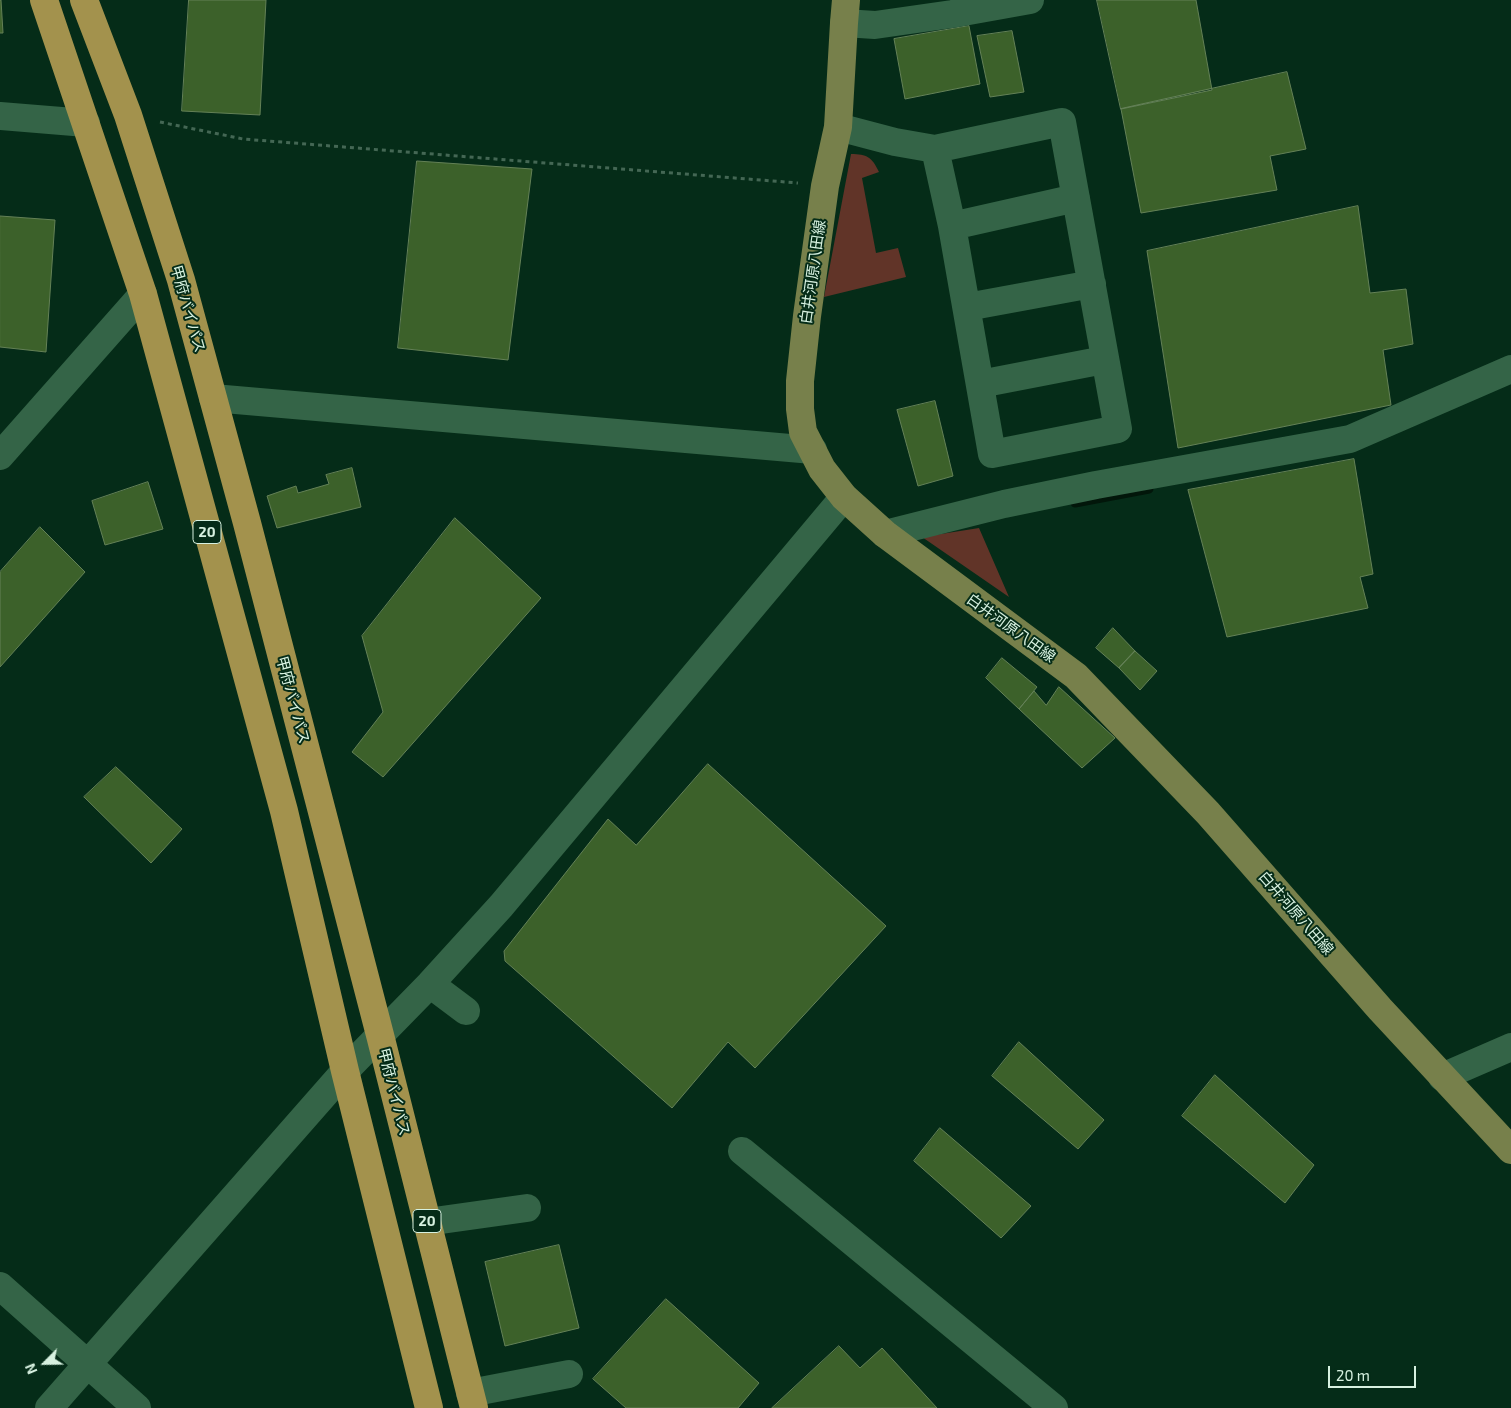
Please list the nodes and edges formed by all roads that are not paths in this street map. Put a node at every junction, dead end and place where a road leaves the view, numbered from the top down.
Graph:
1 (44, 0) edge
2 (84, 0) edge
3 (1030, 0) edge
4 (845, 11) edge
5 (0, 116) edge
6 (86, 123) junction
7 (838, 127) junction
8 (935, 149) junction
9 (1076, 198) junction
10 (952, 226) junction
11 (1092, 284) junction
12 (143, 294) junction
13 (967, 307) junction
14 (1104, 360) junction
15 (1511, 369) edge
16 (980, 384) junction
17 (213, 398) junction
18 (813, 450) junction
19 (0, 456) edge
20 (844, 497) junction
21 (884, 534) junction
22 (430, 984) junction
23 (466, 1011) dead end
24 (380, 1035) junction
25 (1511, 1047) edge
26 (345, 1071) junction
27 (1442, 1077) junction
28 (1511, 1150) edge
29 (742, 1151) dead end
30 (527, 1208) dead end
31 (427, 1222) junction
32 (0, 1286) edge
33 (88, 1364) junction
34 (569, 1374) dead end
35 (472, 1400) edge
36 (49, 1408) edge
37 (137, 1408) edge
38 (429, 1408) edge
39 (1054, 1408) edge

1 - 6 highway, 20
2 - 17 highway, 甲府バイパス / 20
3 - 4 street
4 - 7 main road, 白井河原八田線
5 - 6 street
6 - 12 highway, 20
7 - 8 street
7 - 18 main road, 白井河原八田線
8 - 9 street
8 - 10 street
9 - 10 street
9 - 11 street
10 - 13 street
11 - 13 street
11 - 14 street
12 - 19 street
12 - 26 highway, 20
13 - 16 street
14 - 16 street
14 - 16 street
15 - 21 street
17 - 18 street
17 - 24 highway, 甲府バイパス / 20
18 - 20 main road, 白井河原八田線
20 - 21 main road, 白井河原八田線
20 - 22 street
21 - 27 main road, 白井河原八田線
22 - 23 street
22 - 24 street
24 - 26 street
24 - 31 highway, 甲府バイパス / 20
25 - 27 street
26 - 33 street
26 - 38 highway, 20
27 - 28 main road, 白井河原八田線
29 - 39 street
30 - 31 street
31 - 35 highway, 甲府バイパス / 20
32 - 33 street
33 - 36 street
33 - 37 street
34 - 35 street

